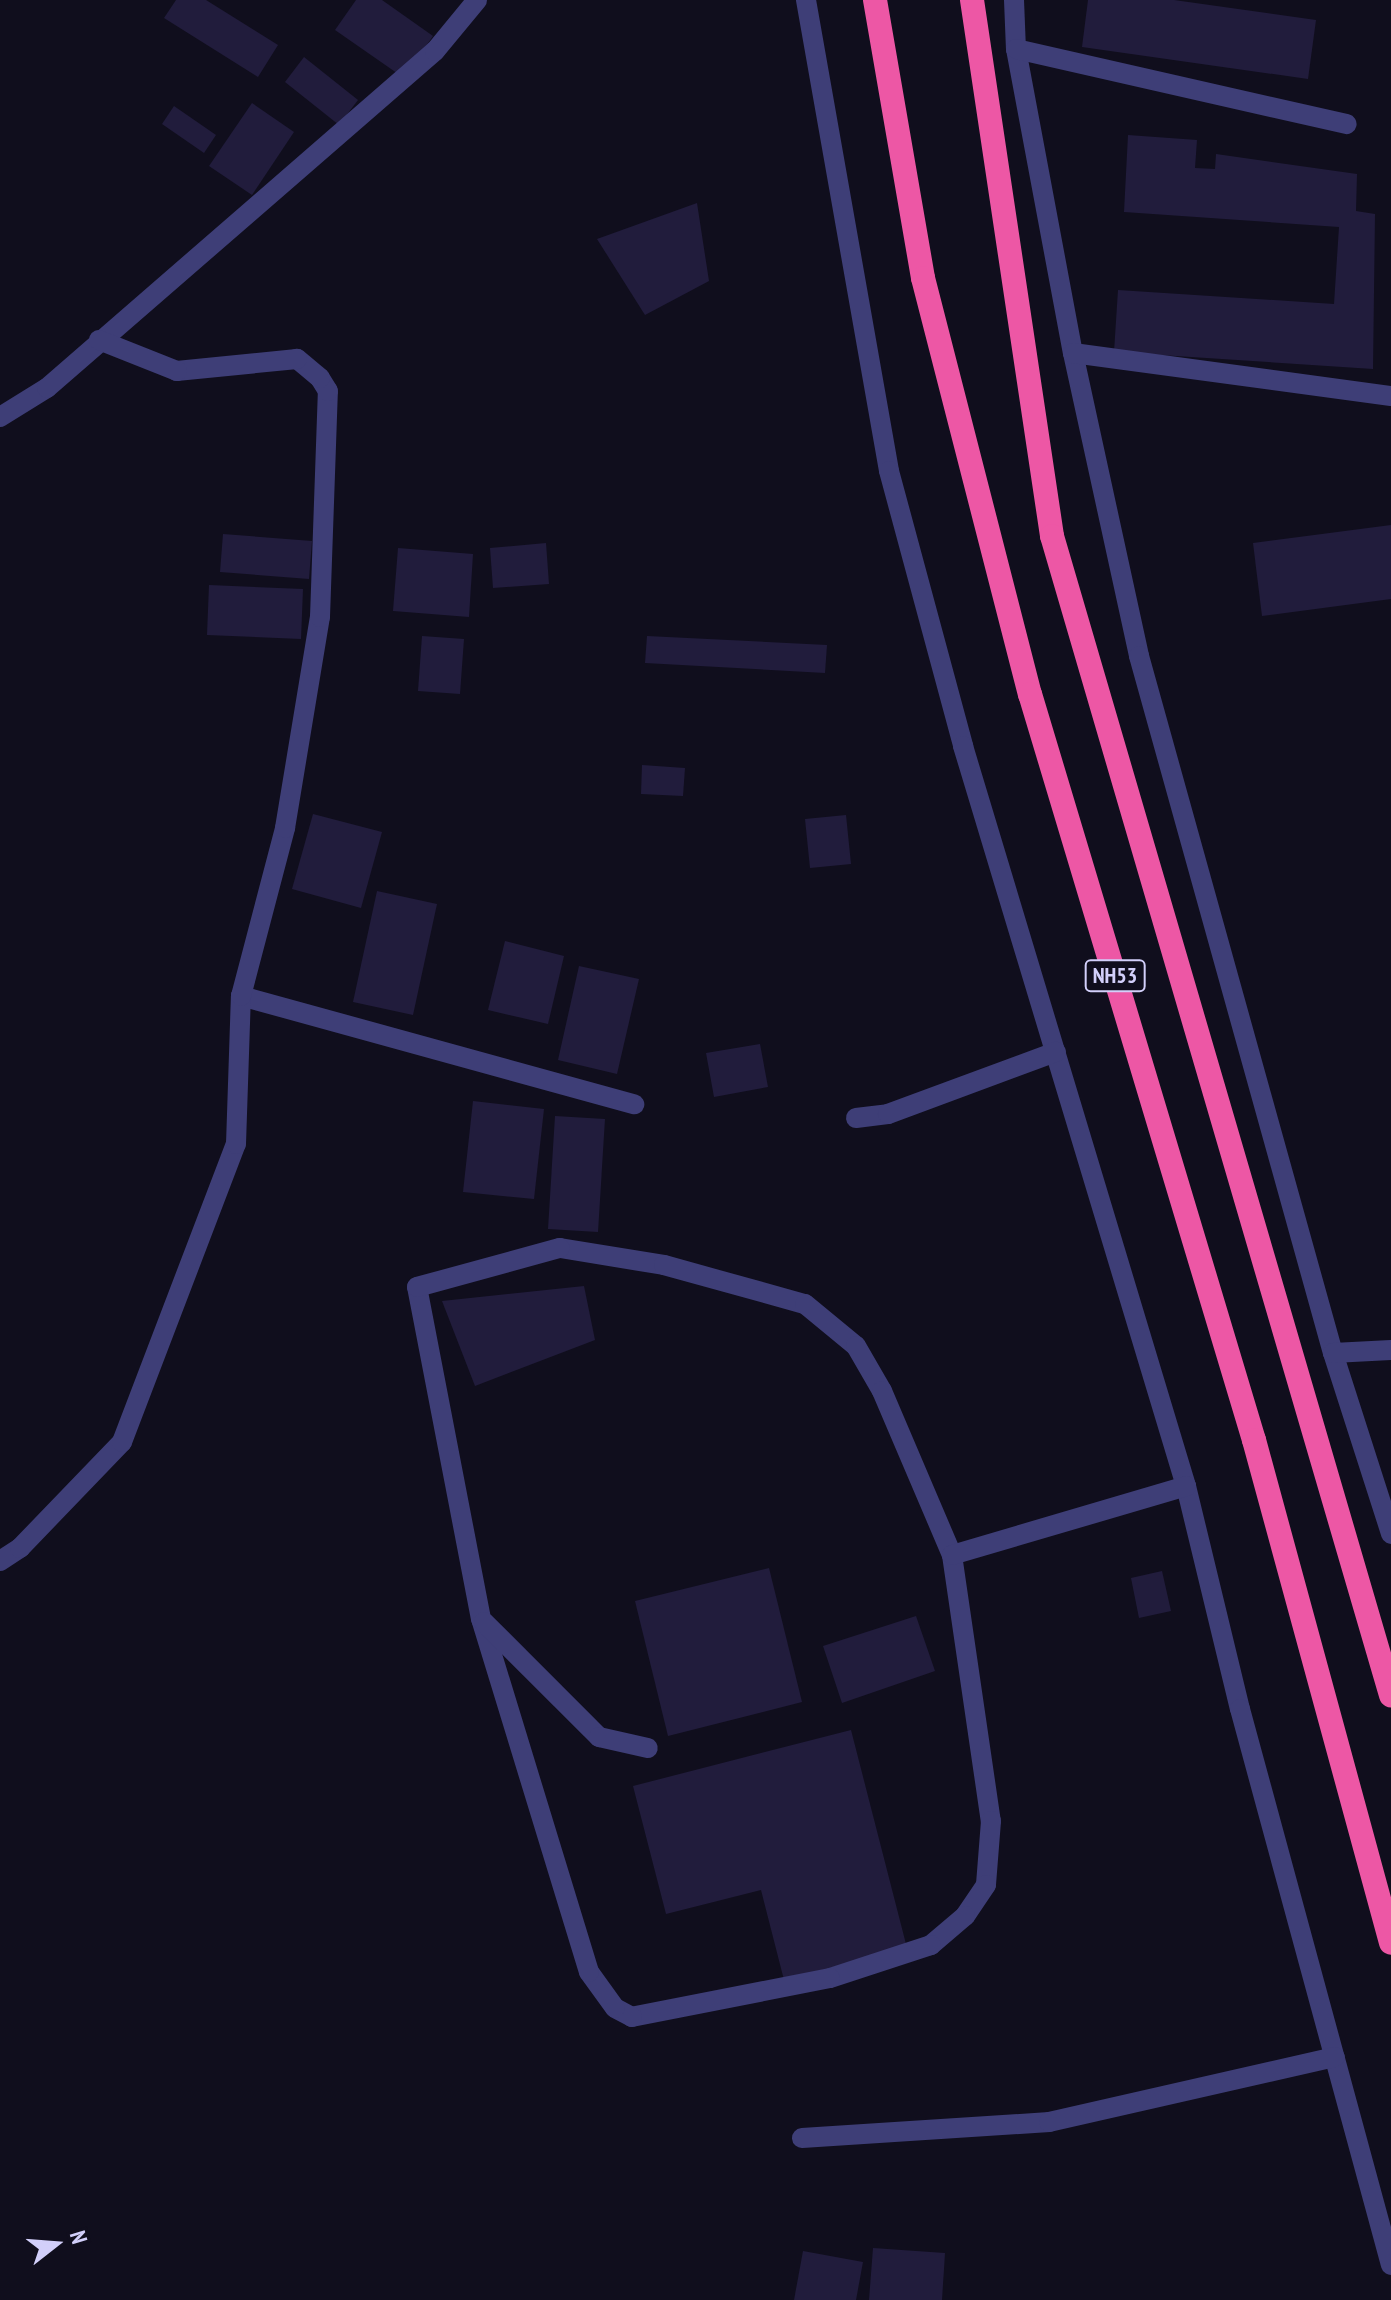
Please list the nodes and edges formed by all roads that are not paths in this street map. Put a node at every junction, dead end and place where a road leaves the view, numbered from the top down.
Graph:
1 (477, 0) edge
2 (806, 0) edge
3 (875, 0) edge
4 (972, 0) edge
5 (1014, 0) edge
6 (1016, 49) junction
7 (1347, 124) dead end
8 (99, 340) junction
9 (1073, 353) junction
10 (1391, 396) edge
11 (0, 417) edge
12 (241, 996) junction
13 (1056, 1052) junction
14 (634, 1104) dead end
15 (856, 1118) dead end
16 (1391, 1350) edge
17 (1333, 1353) junction
18 (1186, 1486) junction
19 (1391, 1534) edge
20 (952, 1555) junction
21 (0, 1561) edge
22 (481, 1619) junction
23 (1391, 1695) edge
24 (648, 1748) dead end
25 (1391, 1943) edge
26 (1335, 2057) junction
27 (802, 2138) dead end
28 (1391, 2265) edge

1 - 8 street
2 - 13 street
3 - 25 highway, NH53
4 - 23 highway, NH53
5 - 6 street
6 - 7 street
6 - 9 street
8 - 11 street
8 - 12 street
9 - 10 street
9 - 17 street
12 - 14 street
12 - 21 street
13 - 15 street
13 - 18 street
16 - 17 street
17 - 19 street
18 - 20 street
18 - 26 street
20 - 22 street
20 - 22 street
22 - 24 street
26 - 27 street
26 - 28 street

